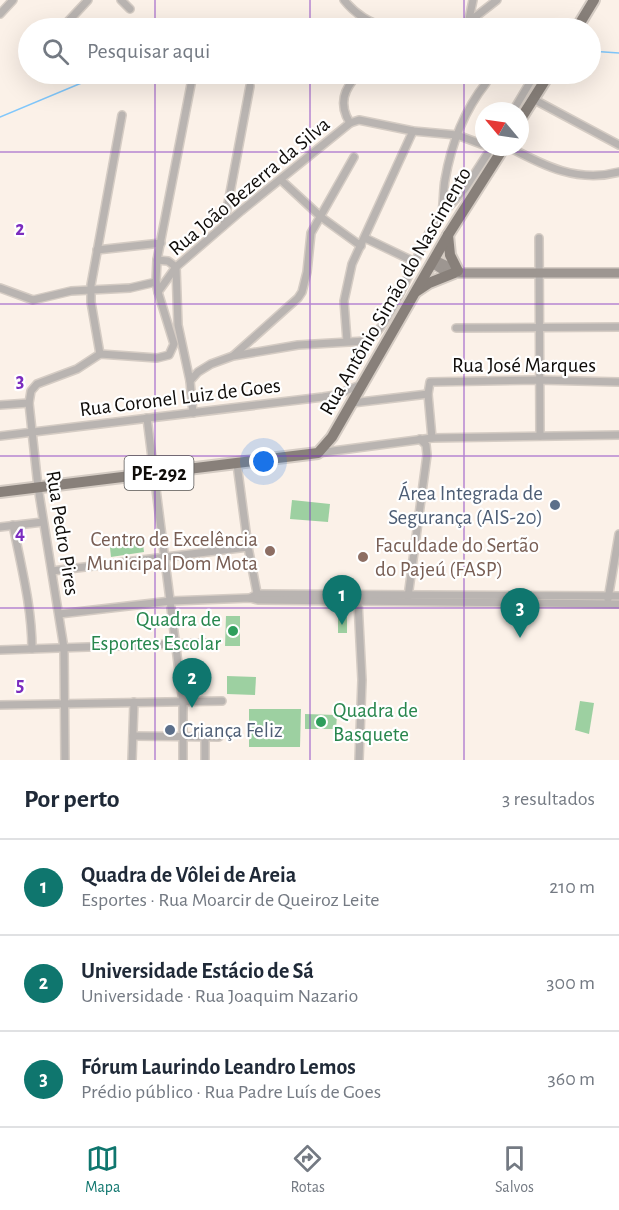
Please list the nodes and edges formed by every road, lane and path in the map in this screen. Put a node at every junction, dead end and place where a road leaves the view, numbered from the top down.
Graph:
1 (13, 0) edge
2 (88, 0) edge
3 (120, 0) edge
4 (344, 0) edge
5 (473, 0) edge
6 (485, 0) edge
7 (497, 0) edge
8 (594, 0) edge
9 (130, 9) dead end
10 (486, 9) junction
11 (0, 14) edge
12 (71, 18) edge
13 (362, 18) edge
14 (467, 18) edge
15 (474, 18) edge
16 (583, 18) edge
17 (191, 84) edge
18 (351, 84) edge
19 (485, 84) edge
20 (529, 84) edge
21 (543, 84) edge
22 (250, 86) dead end
23 (533, 99) junction
24 (518, 102) edge
25 (529, 105) edge
26 (122, 115) dead end
27 (350, 123) junction
28 (413, 131) junction
29 (457, 135) junction
30 (475, 142) edge
31 (619, 145) edge
32 (492, 156) edge
33 (493, 156) edge
34 (519, 156) edge
35 (354, 157) dead end
36 (619, 172) edge
37 (281, 180) junction
38 (228, 205) junction
39 (241, 211) junction
40 (442, 214) junction
41 (321, 217) junction
42 (224, 225) junction
43 (448, 235) junction
44 (364, 238) junction
45 (539, 238) dead end
46 (161, 243) junction
47 (361, 246) junction
48 (97, 250) junction
49 (157, 260) junction
50 (415, 262) junction
51 (432, 263) junction
52 (176, 267) junction
53 (458, 272) junction
54 (619, 273) edge
55 (540, 274) junction
56 (156, 282) junction
57 (0, 288) edge
58 (91, 290) junction
59 (158, 292) junction
60 (415, 293) junction
61 (619, 327) edge
62 (456, 328) dead end
63 (539, 328) junction
64 (347, 341) junction
65 (100, 354) junction
66 (233, 356) junction
67 (190, 381) junction
68 (538, 381) junction
69 (619, 382) edge
70 (363, 384) junction
71 (428, 394) junction
72 (29, 403) junction
73 (352, 403) junction
74 (0, 405) edge
75 (193, 413) junction
76 (147, 418) junction
77 (32, 432) junction
78 (0, 435) edge
79 (619, 435) edge
80 (540, 436) junction
81 (432, 438) junction
82 (420, 439) junction
83 (318, 453) junction
84 (237, 464) junction
85 (155, 474) junction
86 (38, 487) junction
87 (0, 492) edge
88 (43, 522) junction
89 (13, 525) junction
90 (0, 527) edge
91 (619, 534) edge
92 (248, 547) junction
93 (166, 557) junction
94 (52, 571) junction
95 (408, 594) junction
96 (609, 596) junction
97 (619, 596) edge
98 (255, 597) junction
99 (171, 601) junction
100 (357, 602) junction
101 (408, 602) junction
102 (608, 604) junction
103 (619, 604) edge
104 (59, 614) junction
105 (205, 643) dead end
106 (176, 644) junction
107 (64, 648) junction
108 (32, 649) junction
109 (0, 650) edge
110 (222, 701) dead end
111 (134, 702) junction
112 (183, 702) junction
113 (66, 703) junction
114 (0, 705) edge
115 (133, 736) junction
116 (184, 736) junction
117 (205, 737) junction
118 (219, 737) dead end
119 (65, 760) edge
120 (132, 760) edge
121 (183, 760) edge
122 (205, 760) edge
123 (359, 760) edge

1 - 11 street
2 - 12 street
3 - 9 street
4 - 13 street
5 - 14 street
6 - 10 street
7 - 10 street
8 - 16 main road
10 - 15 street
17 - 46 street
18 - 27 street
19 - 29 street
20 - 24 street
21 - 23 main road
22 - 38 street
23 - 25 main road
23 - 31 street
26 - 48 street
27 - 28 street, Rua João Bezerra da Silva
27 - 37 street, Rua João Bezerra da Silva
28 - 29 street
28 - 44 street
29 - 30 street
29 - 40 street
32 - 40 street
33 - 43 main road, Rua Antônio Simão do Nascimento
34 - 36 street
35 - 41 street
37 - 39 street, Rua João Bezerra da Silva
37 - 41 street
38 - 39 street
38 - 42 street
39 - 42 street, Rua João Bezerra da Silva
40 - 50 street
41 - 47 street
41 - 66 street
42 - 52 street, Rua João Bezerra da Silva
43 - 51 main road, Rua Antônio Simão do Nascimento
43 - 53 main road
44 - 47 street
44 - 50 street
45 - 55 street
46 - 48 street
46 - 49 street
47 - 64 street
48 - 58 street
49 - 52 street
49 - 56 street
50 - 64 street
51 - 53 street
51 - 60 main road, Rua Antônio Simão do Nascimento
52 - 59 street, Rua João Bezerra da Silva
52 - 67 street
53 - 55 street
53 - 60 main road
54 - 55 street
55 - 63 street
56 - 58 street
56 - 59 street
57 - 58 street
58 - 65 street
59 - 65 street
60 - 70 main road, Rua Antônio Simão do Nascimento
61 - 63 street
62 - 63 street
63 - 68 street
64 - 66 street
65 - 72 street
66 - 67 street
67 - 75 street
68 - 69 street, Rua José Marques
68 - 71 street, Rua José Marques
68 - 80 street
70 - 73 main road, Rua Antônio Simão do Nascimento
70 - 75 street, Rua Coronel Luiz de Goes
71 - 73 street, Rua José Marques
71 - 81 street
72 - 74 street
72 - 77 street, Rua Pedro Pires
73 - 83 main road, Rua Antônio Simão do Nascimento
75 - 76 street, Rua Coronel Luiz de Goes
76 - 77 street, Rua Coronel Luiz de Goes
76 - 85 street
77 - 78 street, Rua Coronel Luiz de Goes
77 - 86 street, Rua Pedro Pires
79 - 80 street
80 - 81 street
81 - 82 street
82 - 83 street
82 - 95 street
83 - 84 main road, PE-292
84 - 85 main road, PE-292
84 - 92 street
85 - 86 main road, PE-292
85 - 93 street
86 - 87 main road, PE-292
86 - 88 street, Rua Pedro Pires
88 - 89 street
88 - 94 street, Rua Pedro Pires
89 - 90 street
89 - 108 street
91 - 96 street
92 - 93 street
92 - 98 street
93 - 94 street
93 - 99 street
94 - 104 street, Rua Pedro Pires
95 - 96 street
95 - 98 street
95 - 101 street
96 - 97 street
96 - 102 street
98 - 99 street
98 - 100 street
99 - 104 street
99 - 106 street
100 - 101 street
100 - 123 street
101 - 102 street
102 - 103 street
104 - 107 street, Rua Pedro Pires
105 - 106 street
106 - 107 street
106 - 112 street
107 - 108 street
107 - 113 street, Rua Pedro Pires
108 - 109 street
110 - 112 street
111 - 112 street
111 - 113 street
111 - 115 street
112 - 116 street
113 - 114 street
113 - 119 street, Rua Pedro Pires
115 - 116 street
115 - 120 street
116 - 117 street
116 - 121 street
117 - 118 street
117 - 122 street

